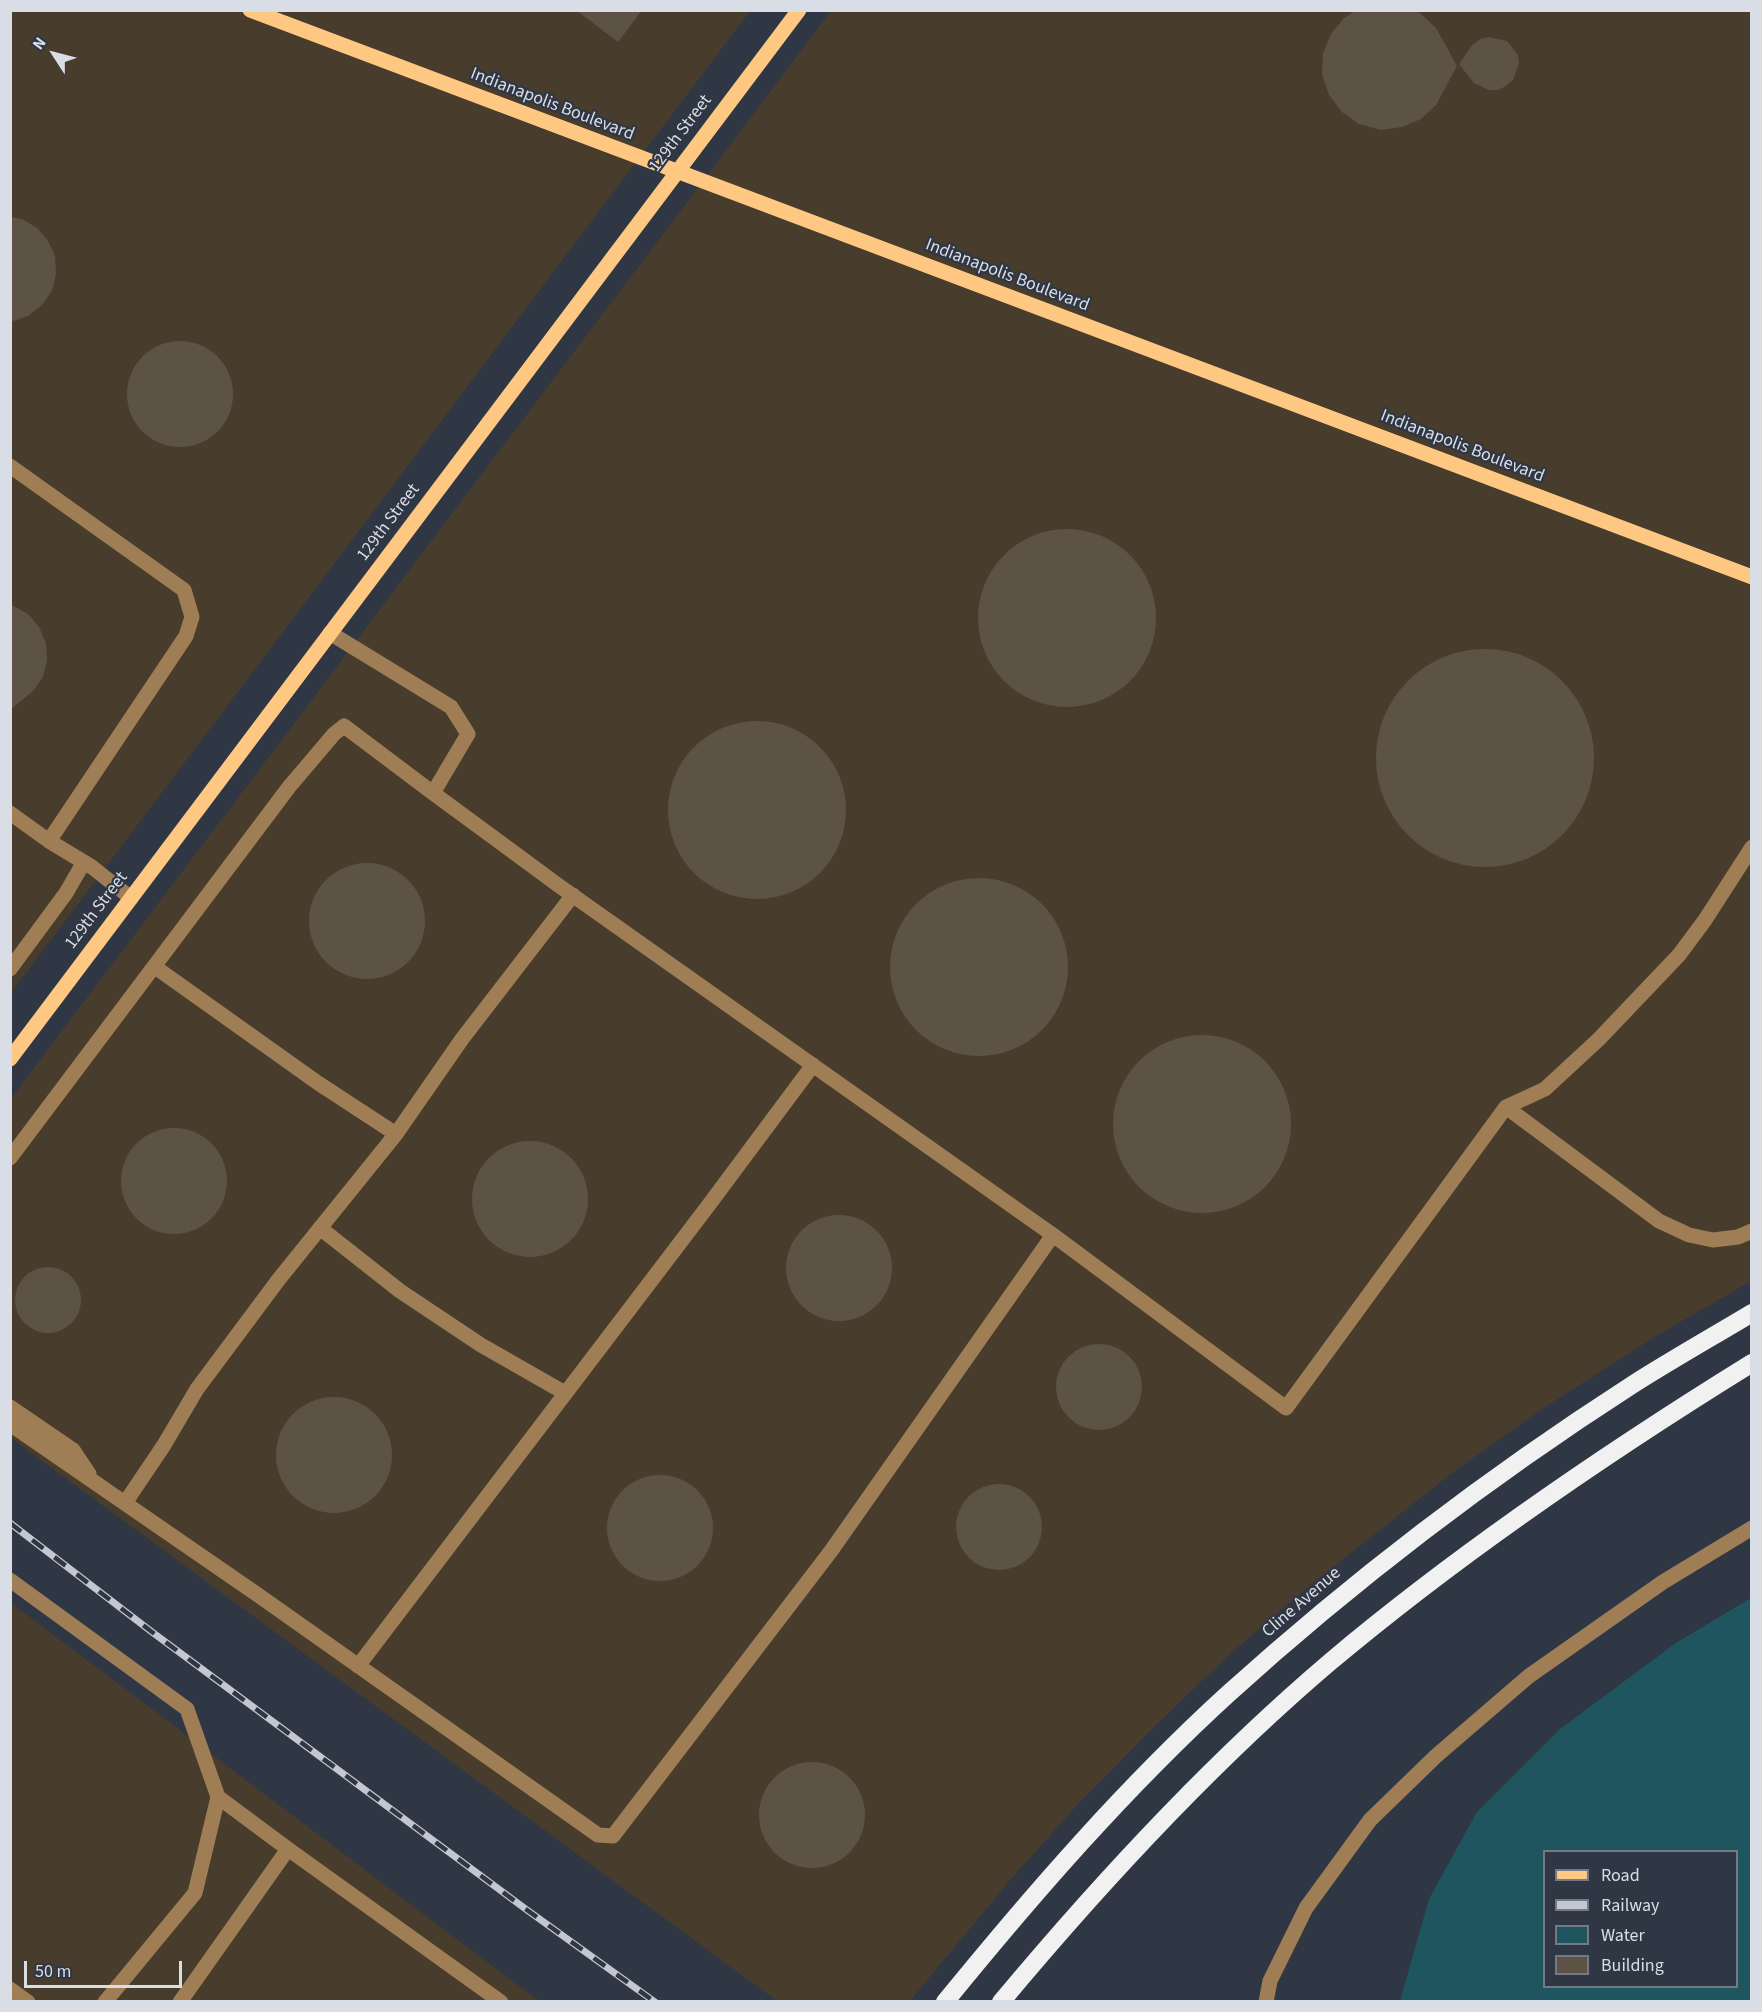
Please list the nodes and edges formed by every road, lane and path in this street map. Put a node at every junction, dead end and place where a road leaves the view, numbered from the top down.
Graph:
1 (249, 10) edge
2 (799, 10) edge
3 (676, 173) junction
4 (10, 466) edge
5 (1752, 577) edge
6 (330, 633) junction
7 (433, 794) junction
8 (10, 813) edge
9 (49, 841) junction
10 (1752, 847) edge
11 (84, 862) junction
12 (573, 895) junction
13 (131, 898) junction
14 (155, 967) junction
15 (10, 969) edge
16 (10, 1059) edge
17 (813, 1065) junction
18 (1506, 1107) junction
19 (396, 1134) junction
20 (10, 1158) edge
21 (320, 1228) junction
22 (1752, 1231) edge
23 (1053, 1235) junction
24 (1752, 1313) edge
25 (1752, 1363) edge
26 (565, 1393) junction
27 (10, 1407) edge
28 (10, 1425) edge
29 (95, 1482) junction
30 (125, 1503) junction
31 (1752, 1528) edge
32 (10, 1580) edge
33 (358, 1666) junction
34 (218, 1797) junction
35 (288, 1850) junction
36 (10, 1989) edge
37 (28, 2001) edge
38 (105, 2001) edge
39 (180, 2001) edge
40 (501, 2001) edge
41 (945, 2001) edge
42 (1001, 2001) edge
43 (1266, 2001) edge

1 - 3 main road, Indianapolis Boulevard
2 - 3 main road, 129th Street
3 - 5 main road, Indianapolis Boulevard
3 - 6 main road, 129th Street
4 - 9 lane
6 - 7 lane
6 - 13 main road, 129th Street
7 - 12 lane
7 - 14 lane
8 - 9 lane
9 - 11 lane
10 - 18 lane
11 - 13 lane
11 - 15 lane
12 - 17 lane
12 - 19 lane
13 - 16 main road, 129th Street
14 - 19 lane
14 - 20 lane
17 - 23 lane
17 - 26 lane
18 - 22 lane
18 - 23 lane
19 - 21 lane
21 - 26 lane
21 - 30 lane
23 - 33 lane
24 - 41 highway, Cline Avenue
25 - 42 highway
26 - 33 lane
27 - 29 lane
28 - 29 lane
29 - 30 lane
30 - 33 lane
31 - 43 lane
32 - 34 lane
34 - 35 lane
34 - 38 lane
35 - 39 lane
35 - 40 lane
36 - 37 lane

